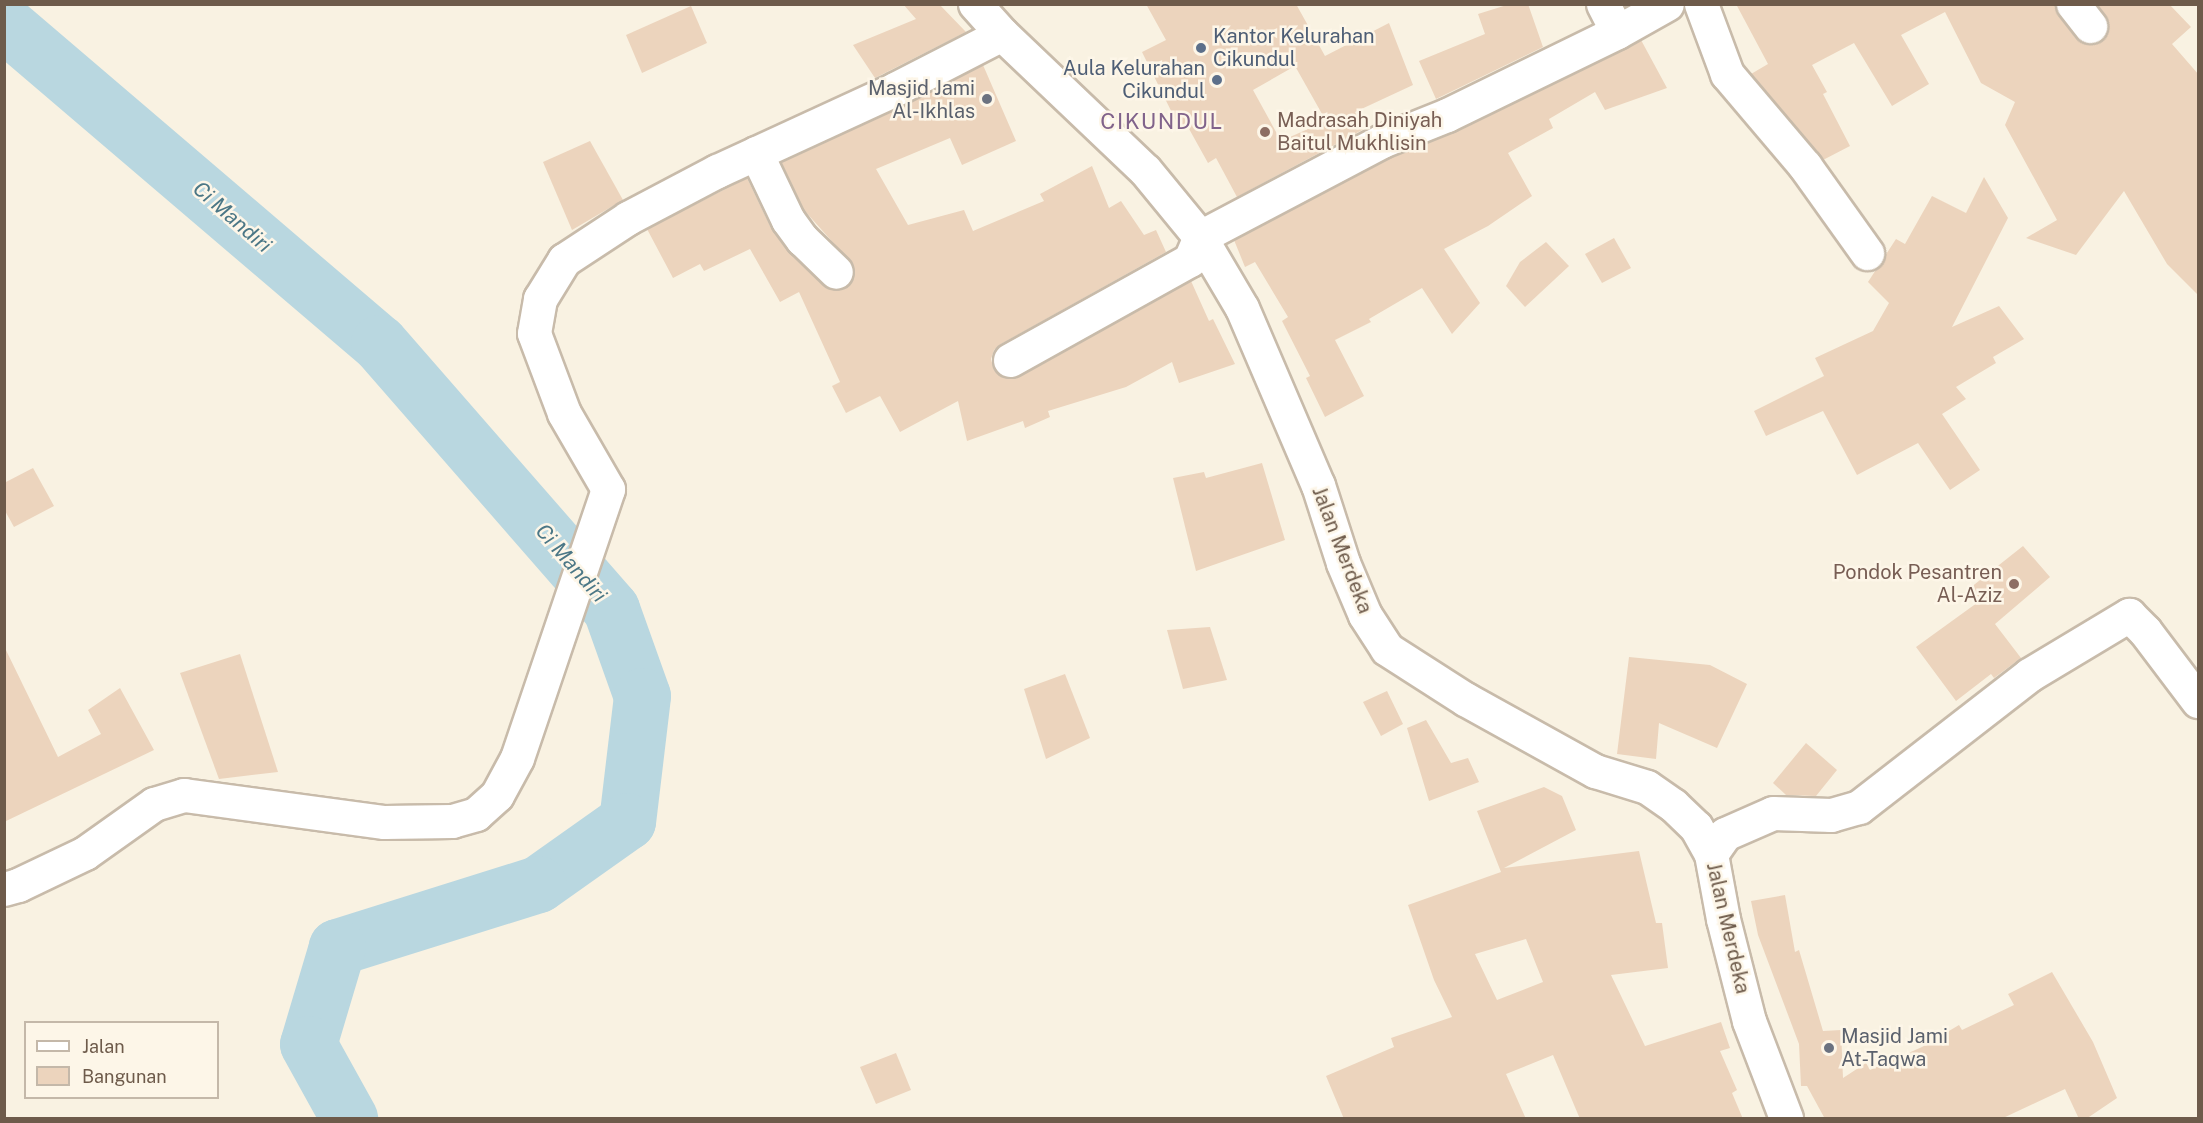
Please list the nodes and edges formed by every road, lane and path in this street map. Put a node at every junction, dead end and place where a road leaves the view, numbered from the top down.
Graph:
1 (975, 4) edge
2 (1667, 4) edge
3 (1701, 4) edge
4 (1610, 18) edge
5 (1002, 34) junction
6 (756, 153) junction
7 (1200, 237) junction
8 (1867, 253) dead end
9 (836, 272) dead end
10 (1010, 360) dead end
11 (2199, 701) edge
12 (1711, 854) junction
13 (4, 889) edge
14 (1786, 1119) edge

1 - 5 street, Jalan Merdeka
2 - 4 street
3 - 8 street
4 - 7 street
5 - 6 street
5 - 7 street, Jalan Merdeka
6 - 9 street
6 - 13 street
7 - 10 street
7 - 12 street, Jalan Merdeka
11 - 12 street
12 - 14 street, Jalan Merdeka

